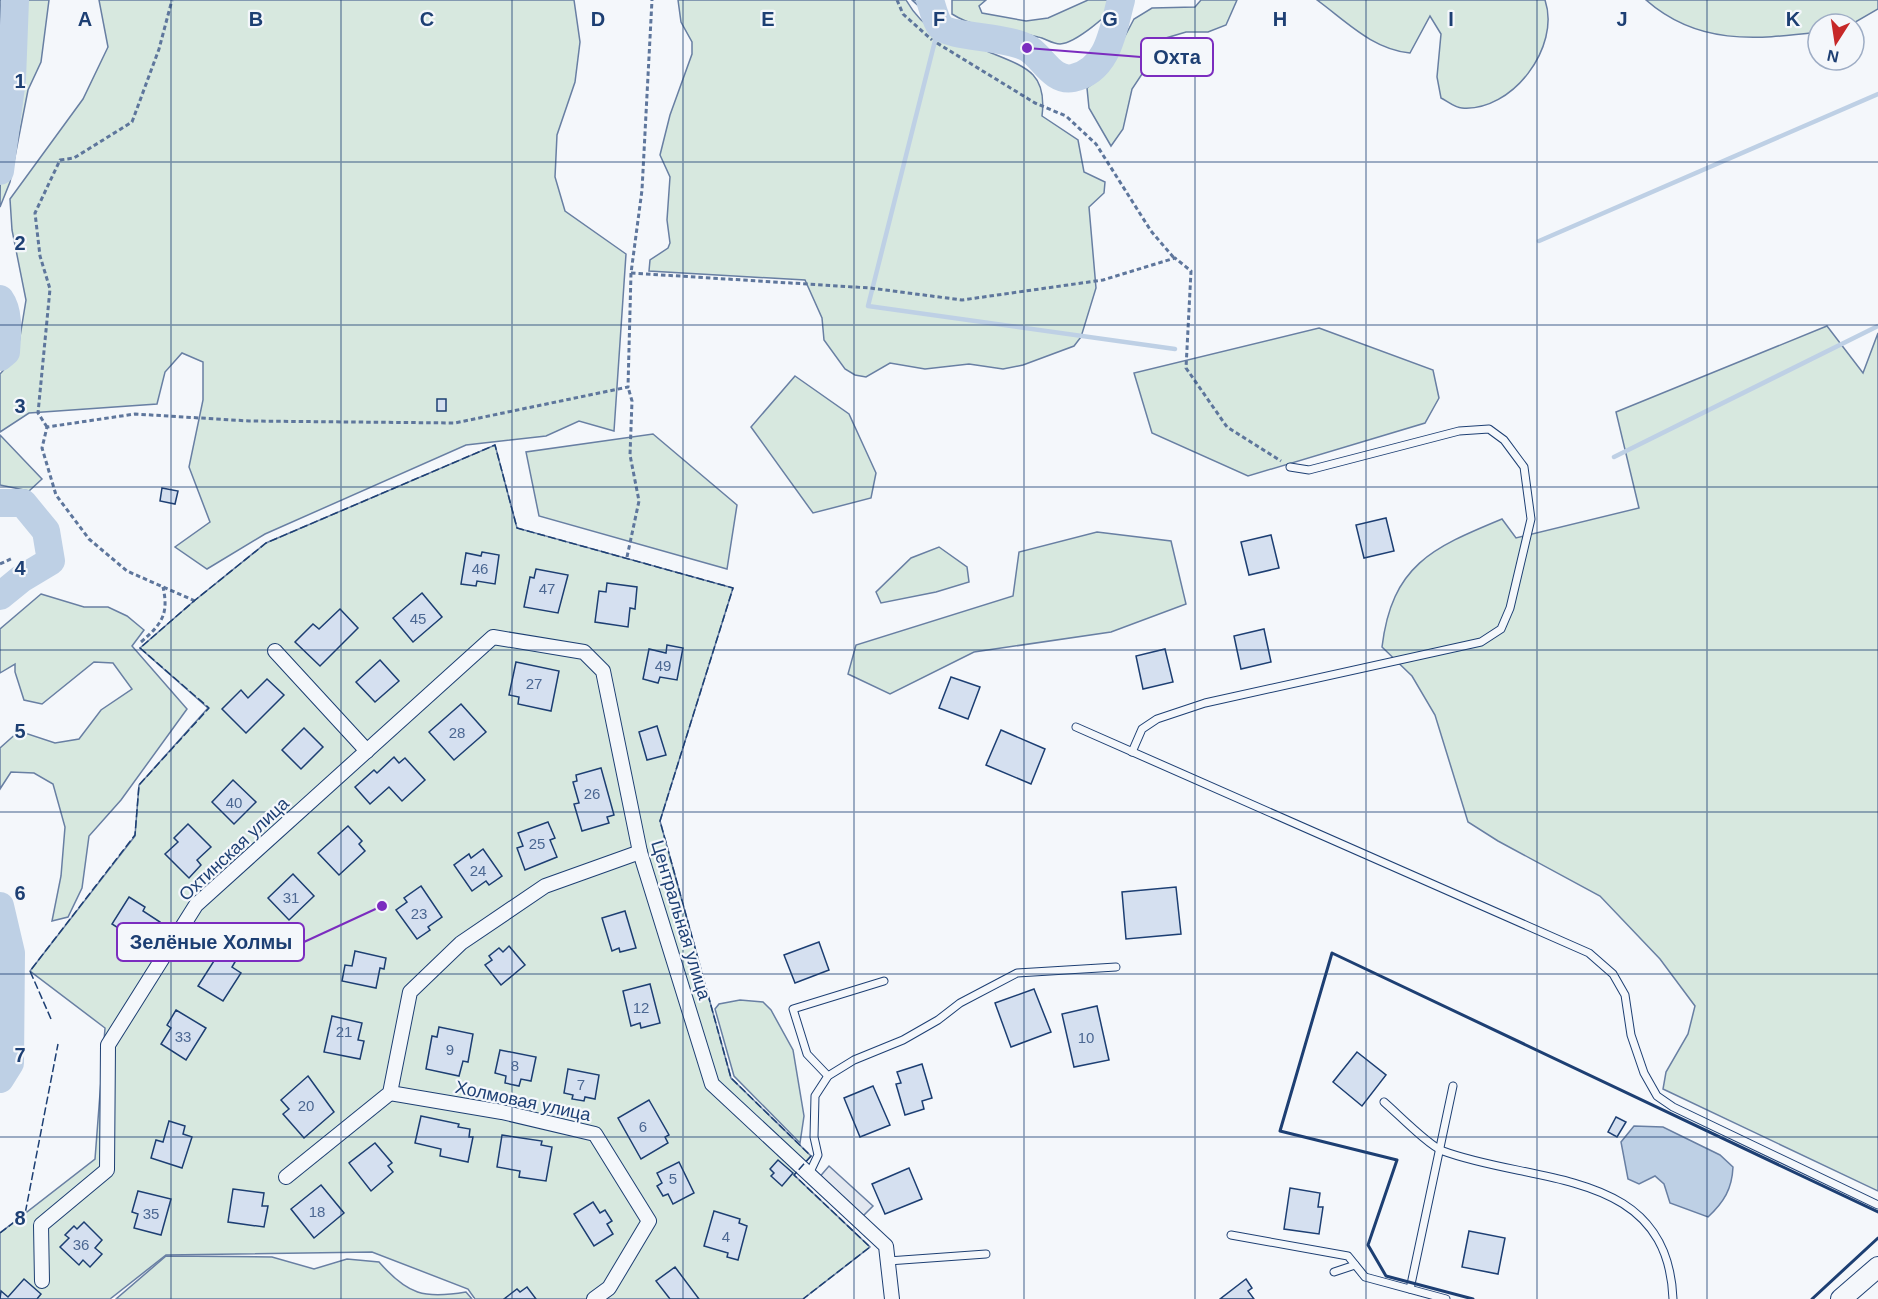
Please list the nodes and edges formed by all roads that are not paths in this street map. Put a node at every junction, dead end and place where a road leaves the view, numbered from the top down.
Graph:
1 (1290, 467) road end
2 (275, 651) dead end
3 (584, 652) joint
4 (1076, 727) dead end
5 (367, 751) junction
6 (1132, 752) junction
7 (640, 852) junction
8 (1116, 967) dead end
9 (884, 981) dead end
10 (828, 1076) junction
11 (1453, 1086) dead end
12 (390, 1093) junction
13 (1384, 1102) dead end
14 (1441, 1151) junction
15 (805, 1170) junction
16 (286, 1177) dead end
17 (1878, 1205) edge
18 (1232, 1235) dead end
19 (986, 1254) dead end
20 (888, 1261) junction
21 (1355, 1265) junction
22 (1878, 1267) edge
23 (1334, 1272) dead end
24 (42, 1281) dead end
25 (1410, 1289) junction
26 (594, 1299) edge
27 (892, 1299) edge
28 (1446, 1299) edge
29 (1673, 1299) edge
30 (1841, 1299) edge

1 - 6 lane
2 - 5 street
3 - 5 street, Охтинская улица
3 - 7 street, Центральная улица
4 - 6 lane
5 - 24 street, Охтинская улица
6 - 17 lane
7 - 12 street
7 - 15 street, Центральная улица
8 - 10 lane
9 - 10 lane
10 - 15 lane
11 - 14 lane
12 - 16 street
12 - 26 street, Холмовая улица
13 - 14 lane
14 - 25 lane
14 - 29 lane
15 - 20 street, Центральная улица
18 - 21 lane
19 - 20 lane
20 - 27 street
21 - 23 lane
21 - 25 lane
22 - 30 street
25 - 28 lane

